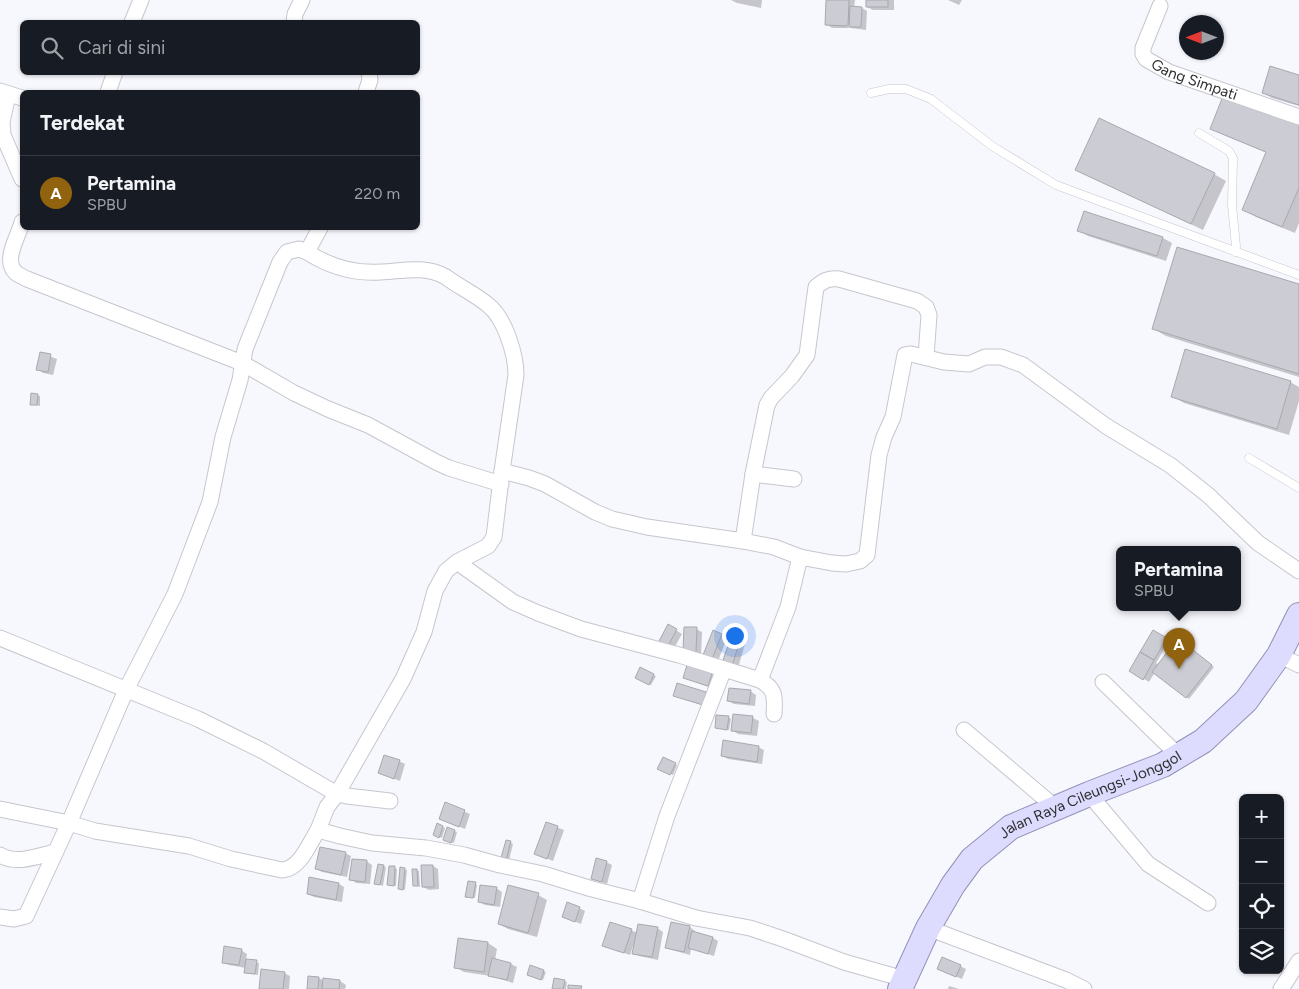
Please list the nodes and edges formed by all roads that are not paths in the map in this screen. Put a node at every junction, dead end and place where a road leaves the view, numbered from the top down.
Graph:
1 (141, 0) edge
2 (302, 0) edge
3 (1160, 6) dead end
4 (133, 20) edge
5 (294, 20) edge
6 (114, 75) edge
7 (369, 75) edge
8 (109, 90) edge
9 (366, 90) edge
10 (871, 93) dead end
11 (10, 95) edge
12 (1299, 117) edge
13 (1200, 133) dead end
14 (20, 174) edge
15 (20, 228) edge
16 (319, 230) edge
17 (307, 252) junction
18 (1234, 252) junction
19 (1299, 275) edge
20 (926, 357) junction
21 (242, 363) junction
22 (1249, 458) dead end
23 (753, 474) junction
24 (501, 477) junction
25 (794, 479) dead end
26 (1299, 488) edge
27 (743, 541) junction
28 (800, 557) junction
29 (456, 562) junction
30 (1299, 571) edge
31 (1299, 615) edge
32 (0, 638) edge
33 (1289, 660) edge
34 (724, 670) junction
35 (760, 680) junction
36 (1104, 682) dead end
37 (126, 690) junction
38 (774, 714) dead end
39 (964, 730) dead end
40 (1179, 756) junction
41 (337, 794) junction
42 (1088, 794) junction
43 (390, 800) dead end
44 (1056, 808) junction
45 (0, 809) edge
46 (70, 823) junction
47 (318, 830) junction
48 (56, 852) junction
49 (0, 855) edge
50 (640, 901) junction
51 (1208, 903) dead end
52 (0, 917) edge
53 (928, 928) junction
54 (1299, 961) edge
55 (902, 984) edge
56 (1084, 989) edge
57 (1281, 989) edge

1 - 4 street
2 - 5 street
3 - 12 street, Gang Simpati
6 - 8 street
7 - 9 street
10 - 18 lane
11 - 14 street
13 - 18 lane
15 - 21 street
16 - 17 street
17 - 21 street
17 - 24 street
18 - 19 lane
20 - 23 street
20 - 28 street
20 - 30 street
21 - 24 street
21 - 37 street
22 - 26 lane
23 - 25 street
23 - 27 street
24 - 27 street
24 - 29 street
27 - 28 street
28 - 35 street
29 - 34 street
29 - 41 street
31 - 33 main road, Jalan Raya Cileungsi-Jonggol
32 - 37 street
33 - 40 main road, Jalan Raya Cileungsi-Jonggol
34 - 35 street
34 - 50 street
35 - 38 street
36 - 40 street
37 - 41 street
37 - 46 street
39 - 44 street
40 - 42 main road, Jalan Raya Cileungsi-Jonggol
41 - 43 street
41 - 47 street
42 - 44 main road, Jalan Raya Cileungsi-Jonggol
42 - 51 street
44 - 53 main road, Jalan Raya Cileungsi-Jonggol
45 - 46 street
46 - 47 street
46 - 48 street
47 - 50 street
48 - 49 street
48 - 52 street
50 - 55 street
53 - 55 main road, Jalan Raya Cileungsi-Jonggol
53 - 56 street
54 - 57 street

